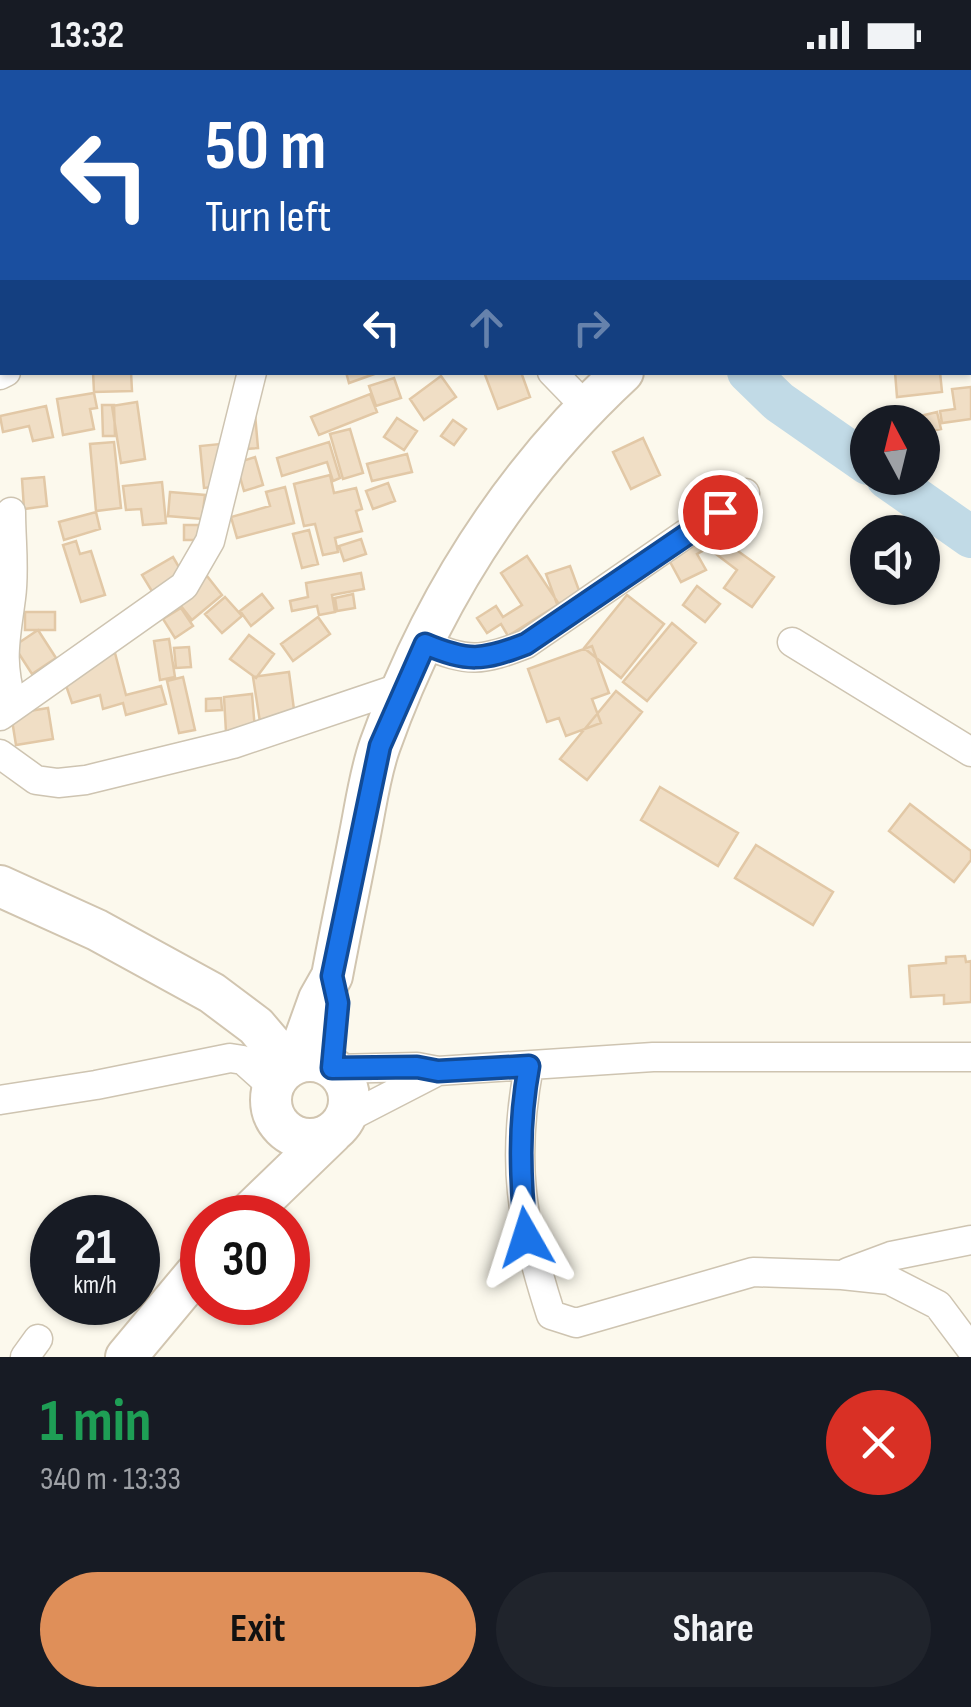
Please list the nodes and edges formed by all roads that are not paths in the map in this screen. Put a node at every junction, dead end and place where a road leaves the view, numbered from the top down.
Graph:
1 (251, 375) edge
2 (555, 375) edge
3 (620, 375) edge
4 (586, 407) junction
5 (745, 493) dead end
6 (11, 512) dead end
7 (792, 642) dead end
8 (425, 644) junction
9 (405, 686) junction
10 (6, 711) edge
11 (971, 752) edge
12 (0, 754) edge
13 (0, 886) edge
14 (971, 1058) edge
15 (529, 1066) junction
16 (438, 1071) junction
17 (300, 1079) junction
18 (0, 1100) edge
19 (339, 1126) junction
20 (256, 1195) edge
21 (266, 1195) edge
22 (971, 1240) edge
23 (842, 1275) junction
24 (180, 1292) edge
25 (971, 1349) edge
26 (126, 1357) edge

1 - 10 street
2 - 4 street
3 - 4 street
4 - 8 street
5 - 8 street
6 - 10 street
7 - 11 street
8 - 9 street
9 - 12 street
9 - 17 street
13 - 17 street
14 - 15 street
15 - 16 street
15 - 23 street
16 - 17 street
16 - 19 street
17 - 18 street
17 - 19 street
17 - 19 street
17 - 20 street
19 - 21 street
22 - 23 street
23 - 25 street
24 - 26 street

